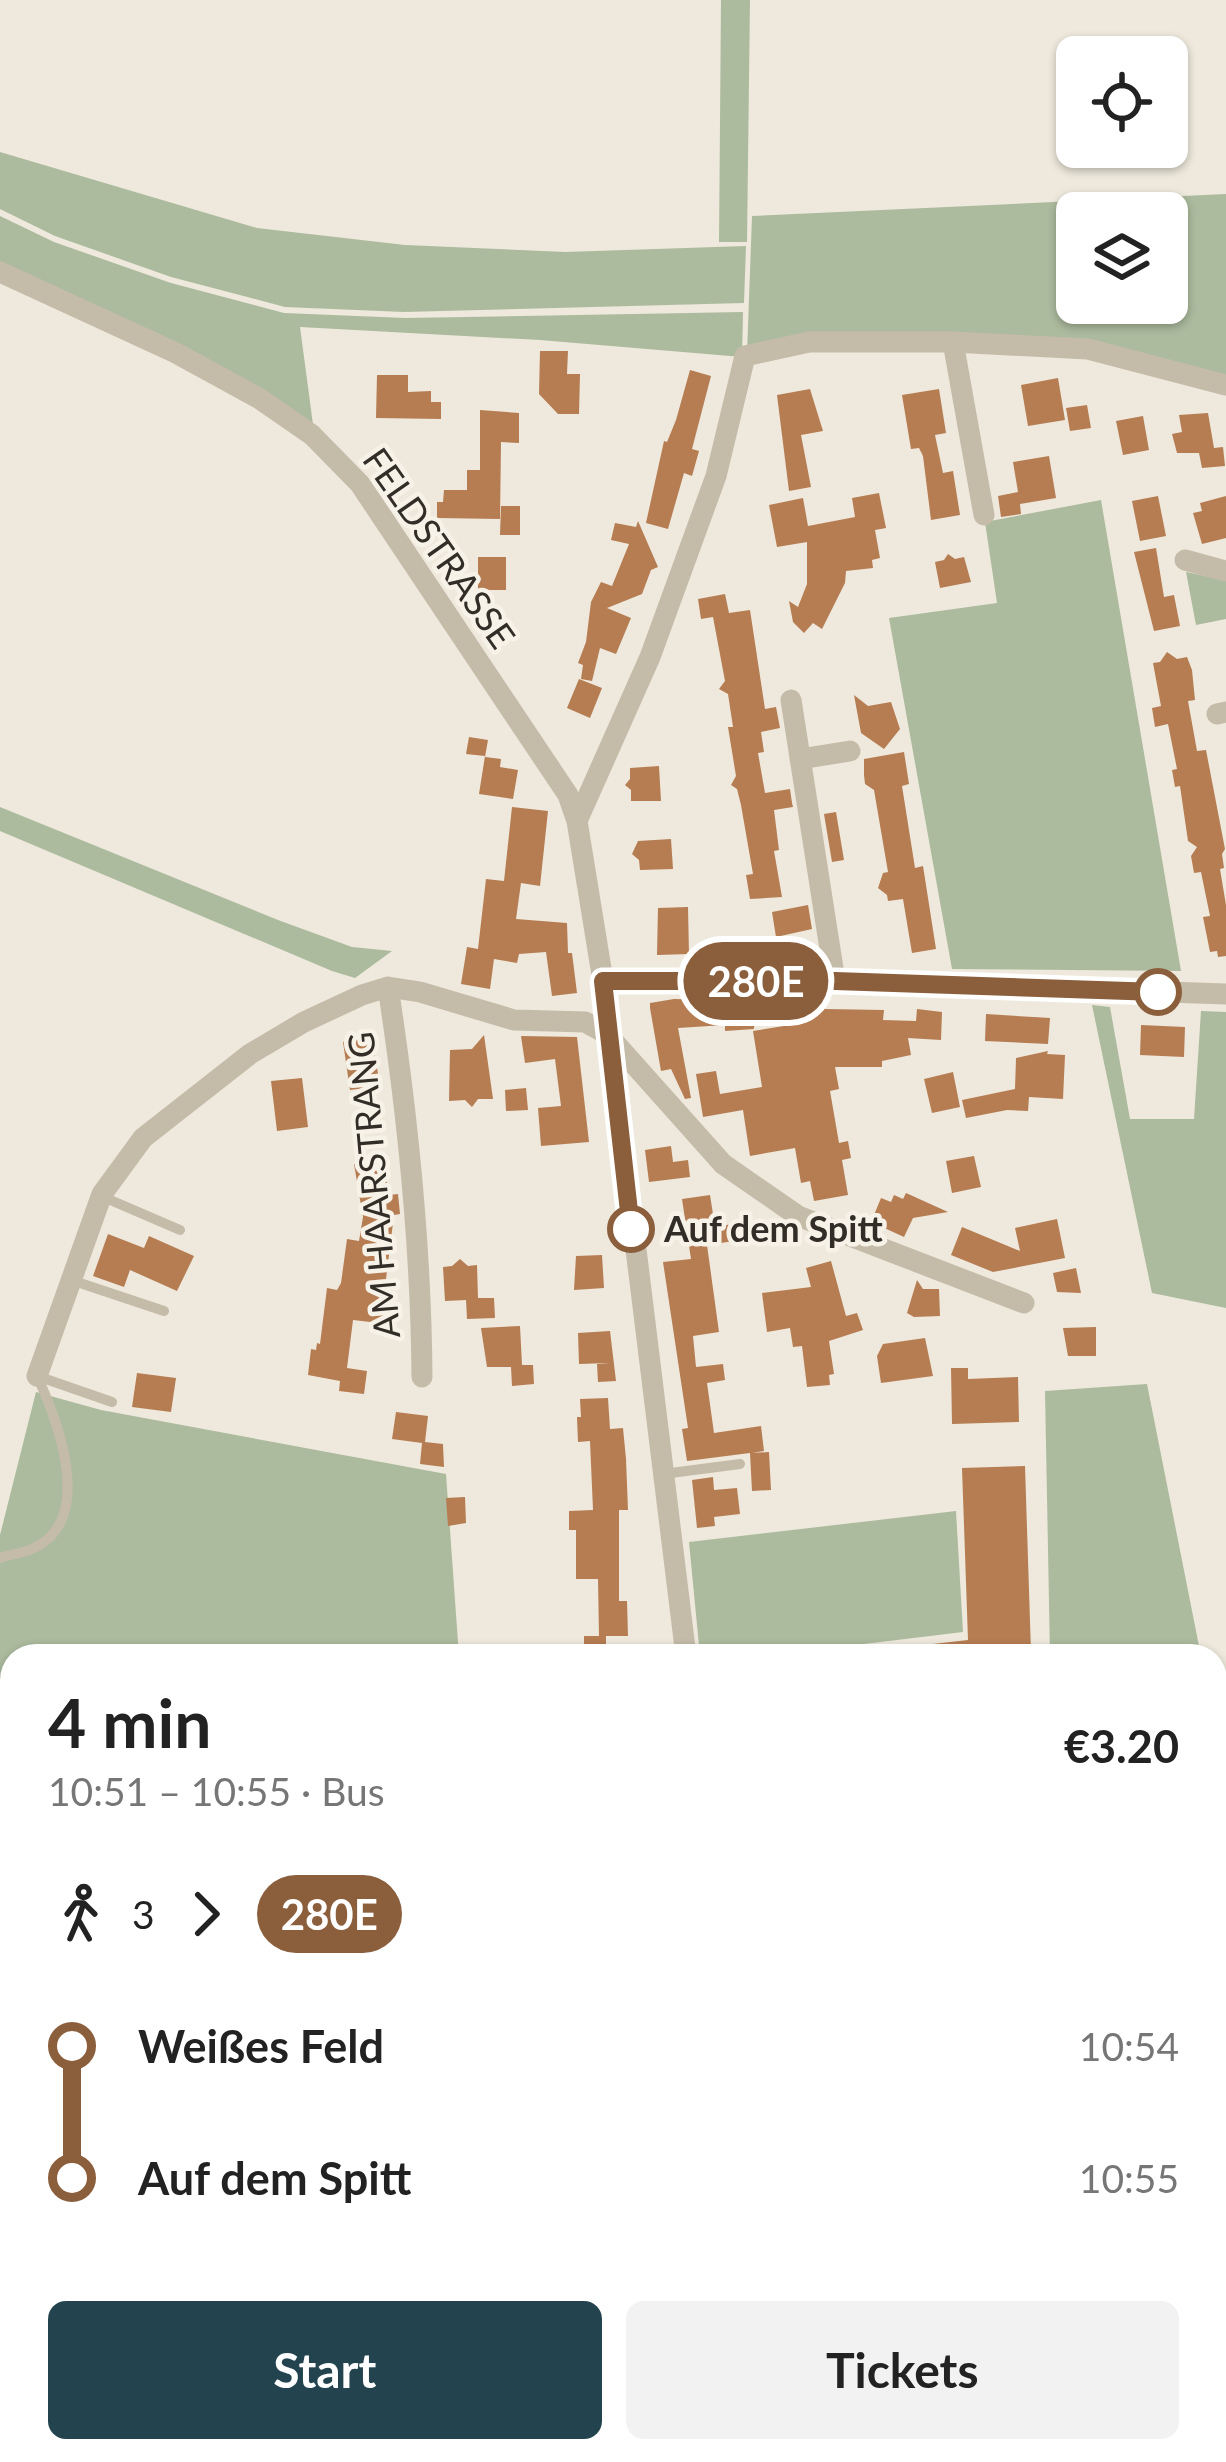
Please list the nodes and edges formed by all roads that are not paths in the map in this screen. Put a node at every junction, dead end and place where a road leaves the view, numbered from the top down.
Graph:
1 (0, 272) edge
2 (953, 342) junction
3 (1226, 385) edge
4 (984, 515) dead end
5 (1185, 560) dead end
6 (1226, 571) edge
7 (791, 700) dead end
8 (850, 751) dead end
9 (800, 759) junction
10 (577, 820) junction
11 (603, 981) junction
12 (835, 981) junction
13 (388, 987) junction
14 (1226, 994) edge
15 (607, 1034) junction
16 (101, 1196) junction
17 (180, 1230) dead end
18 (71, 1280) junction
19 (1024, 1303) dead end
20 (164, 1311) dead end
21 (37, 1376) junction
22 (422, 1377) dead end
23 (112, 1402) dead end
24 (740, 1464) dead end
25 (663, 1474) junction
26 (0, 1558) edge
27 (684, 1644) edge

1 - 10 street, FELDSTRASSE
2 - 3 street
2 - 4 street
2 - 10 street
5 - 6 street
7 - 9 street
8 - 9 street
9 - 12 street
10 - 11 street
11 - 12 street
11 - 15 street
12 - 14 street
13 - 15 street
13 - 16 street
13 - 22 street, AM HAARSTRANG
15 - 19 street
15 - 25 street
16 - 17 lane
16 - 18 street
18 - 20 lane
18 - 21 street
21 - 23 lane
21 - 26 lane
24 - 25 lane
25 - 27 street

